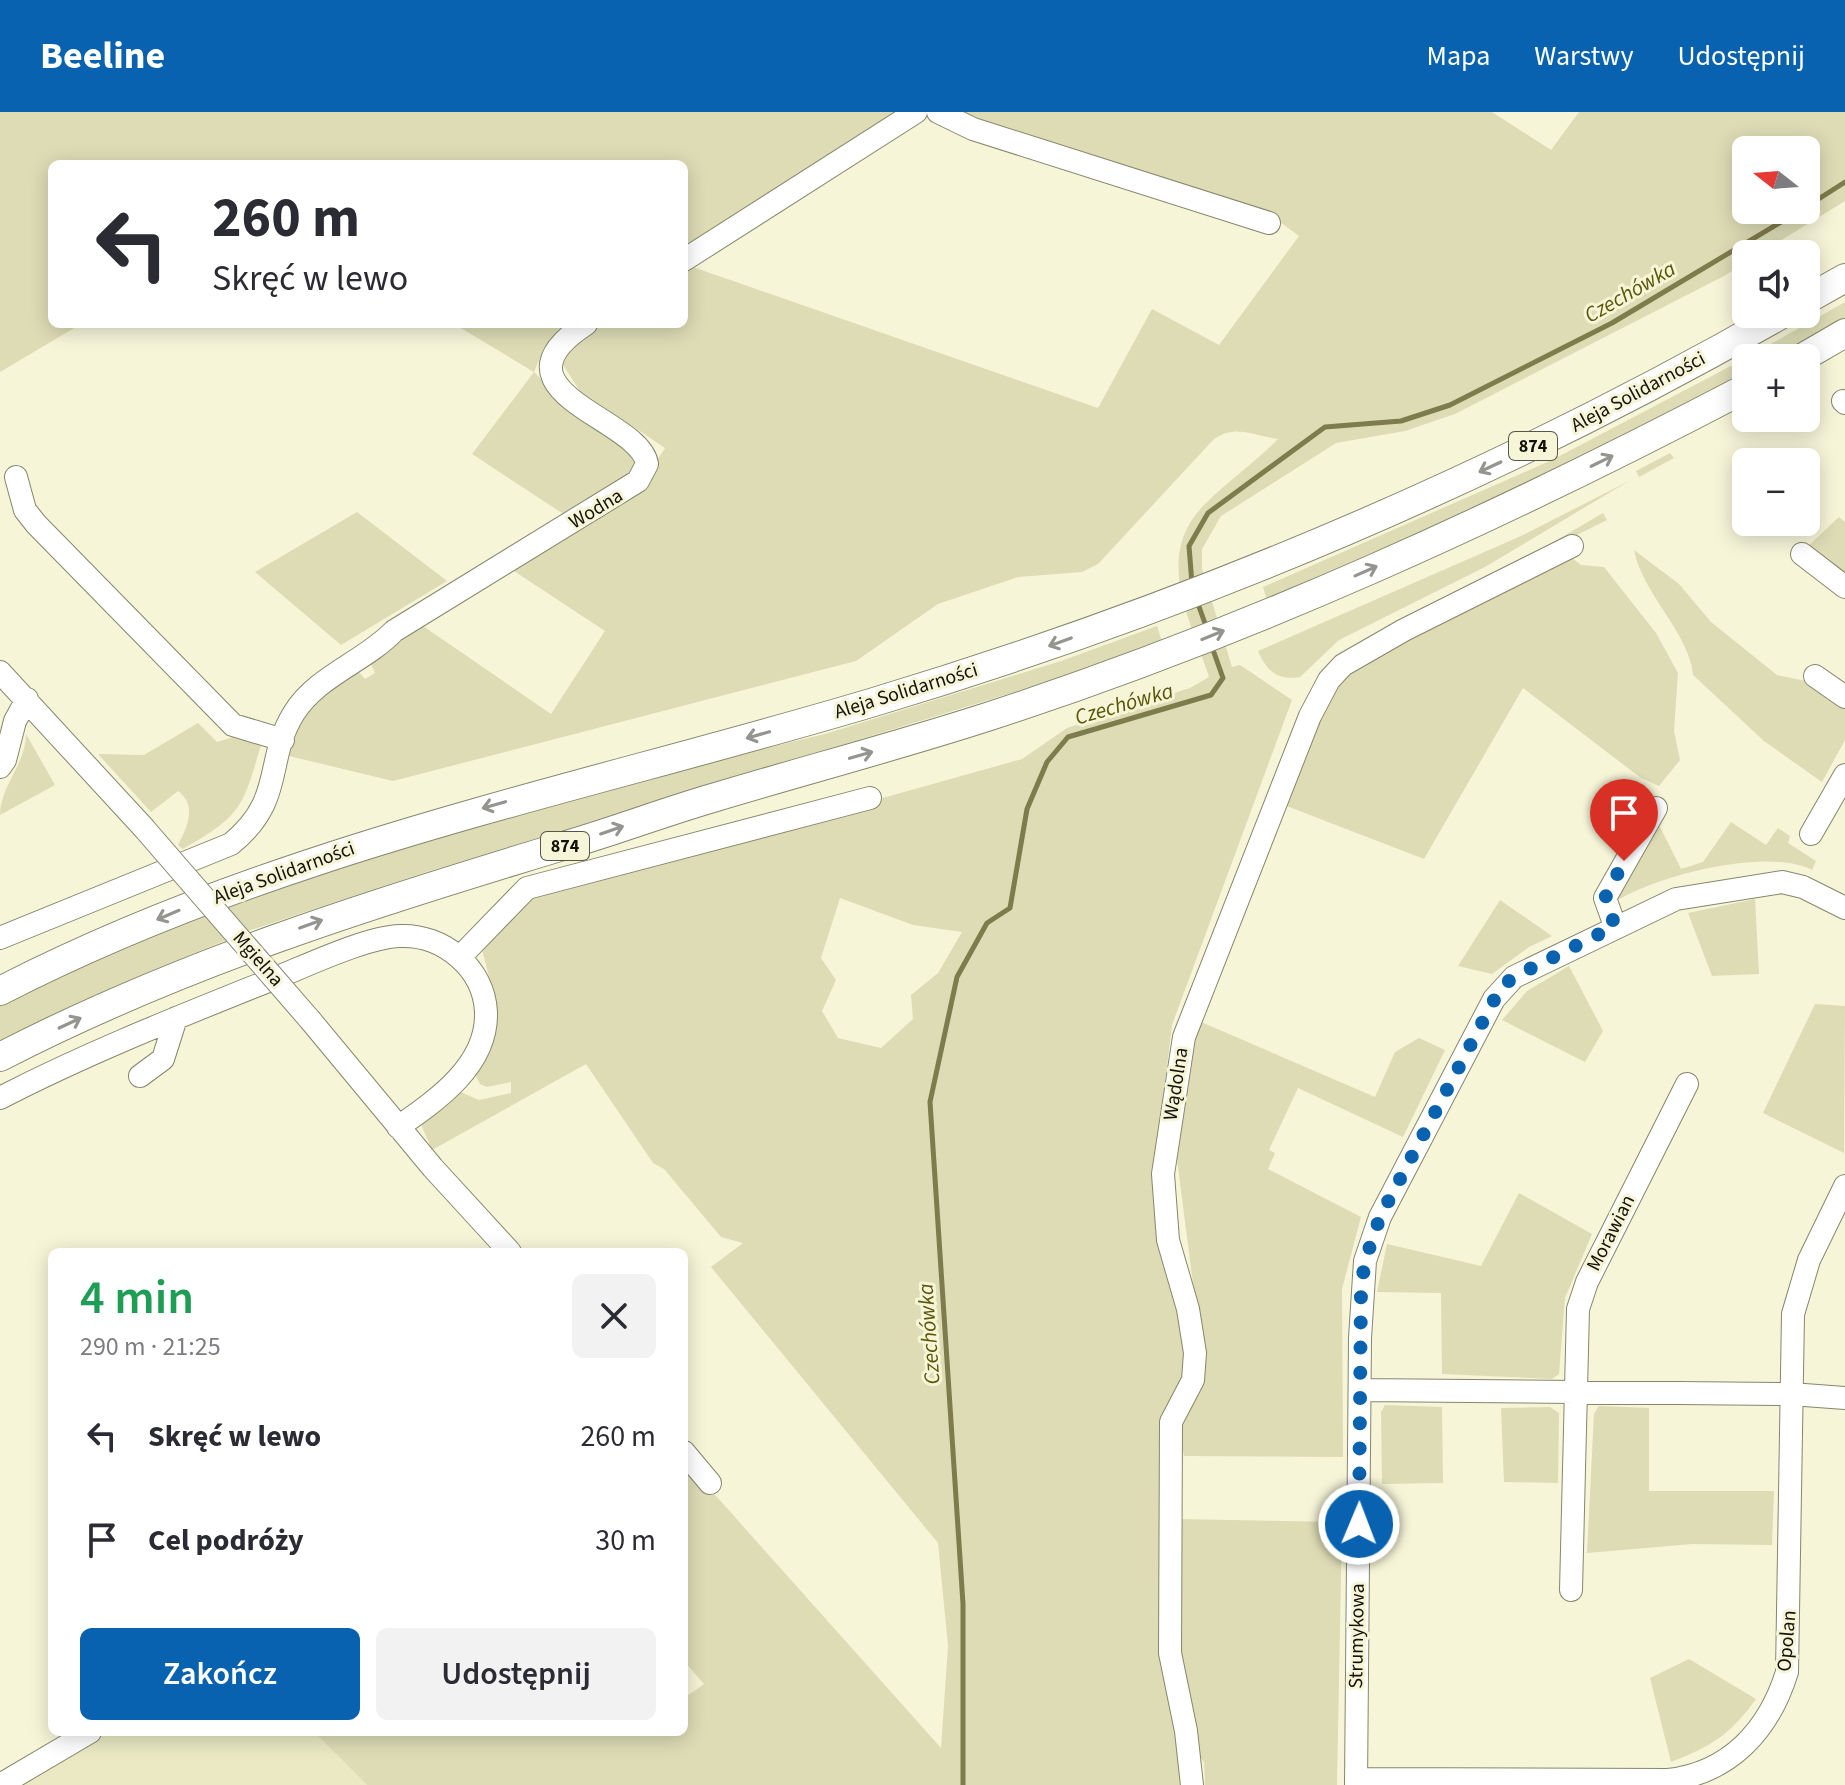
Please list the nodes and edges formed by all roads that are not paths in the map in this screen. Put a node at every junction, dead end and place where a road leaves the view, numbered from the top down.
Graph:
1 (916, 112) edge
2 (938, 112) edge
3 (1269, 223) dead end
4 (688, 257) edge
5 (1845, 278) edge
6 (1820, 292) edge
7 (582, 328) edge
8 (1756, 328) edge
9 (1845, 333) edge
10 (1820, 348) edge
11 (1732, 395) edge
12 (16, 477) dead end
13 (1572, 546) dead end
14 (1802, 554) dead end
15 (1845, 587) edge
16 (0, 672) edge
17 (1815, 676) dead end
18 (1845, 697) edge
19 (27, 699) junction
20 (283, 740) junction
21 (0, 767) edge
22 (1845, 775) edge
23 (870, 798) dead end
24 (1656, 808) dead end
25 (1811, 834) dead end
26 (1845, 908) edge
27 (1615, 926) junction
28 (0, 938) edge
29 (460, 957) junction
30 (0, 991) edge
31 (176, 1018) junction
32 (0, 1057) edge
33 (140, 1076) dead end
34 (1687, 1084) dead end
35 (0, 1098) edge
36 (398, 1127) junction
37 (1845, 1186) edge
38 (506, 1248) edge
39 (1360, 1390) junction
40 (1575, 1393) junction
41 (1791, 1394) junction
42 (1845, 1398) edge
43 (688, 1457) edge
44 (710, 1483) dead end
45 (1571, 1590) dead end
46 (83, 1736) edge
47 (1356, 1782) edge
48 (0, 1785) edge
49 (1192, 1785) edge

1 - 4 street
2 - 3 street
5 - 6 main road
7 - 20 street, Wodna
8 -> 30 main road, Aleja Solidarności / 874
9 - 10 main road
32 -> 11 main road, 874
12 - 20 street
13 - 49 street, Wądolna
14 - 15 street
16 - 19 street, Mgielna
17 - 18 street
19 - 21 street
19 - 36 street, Mgielna, bridge
20 - 28 street
22 - 25 street
23 - 29 street
24 - 27 street
26 - 27 street, Strumykowa
27 - 39 street, Strumykowa
29 - 31 street
29 - 36 street
31 - 33 street
31 - 35 street
34 - 40 street, Morawian
36 - 38 street, Mgielna
37 - 41 street, Opolan
39 - 40 street
39 - 47 street, Strumykowa
40 - 41 street
40 - 45 street, Morawian
41 - 42 street
41 - 47 street, Opolan
43 - 44 street
46 - 48 street

